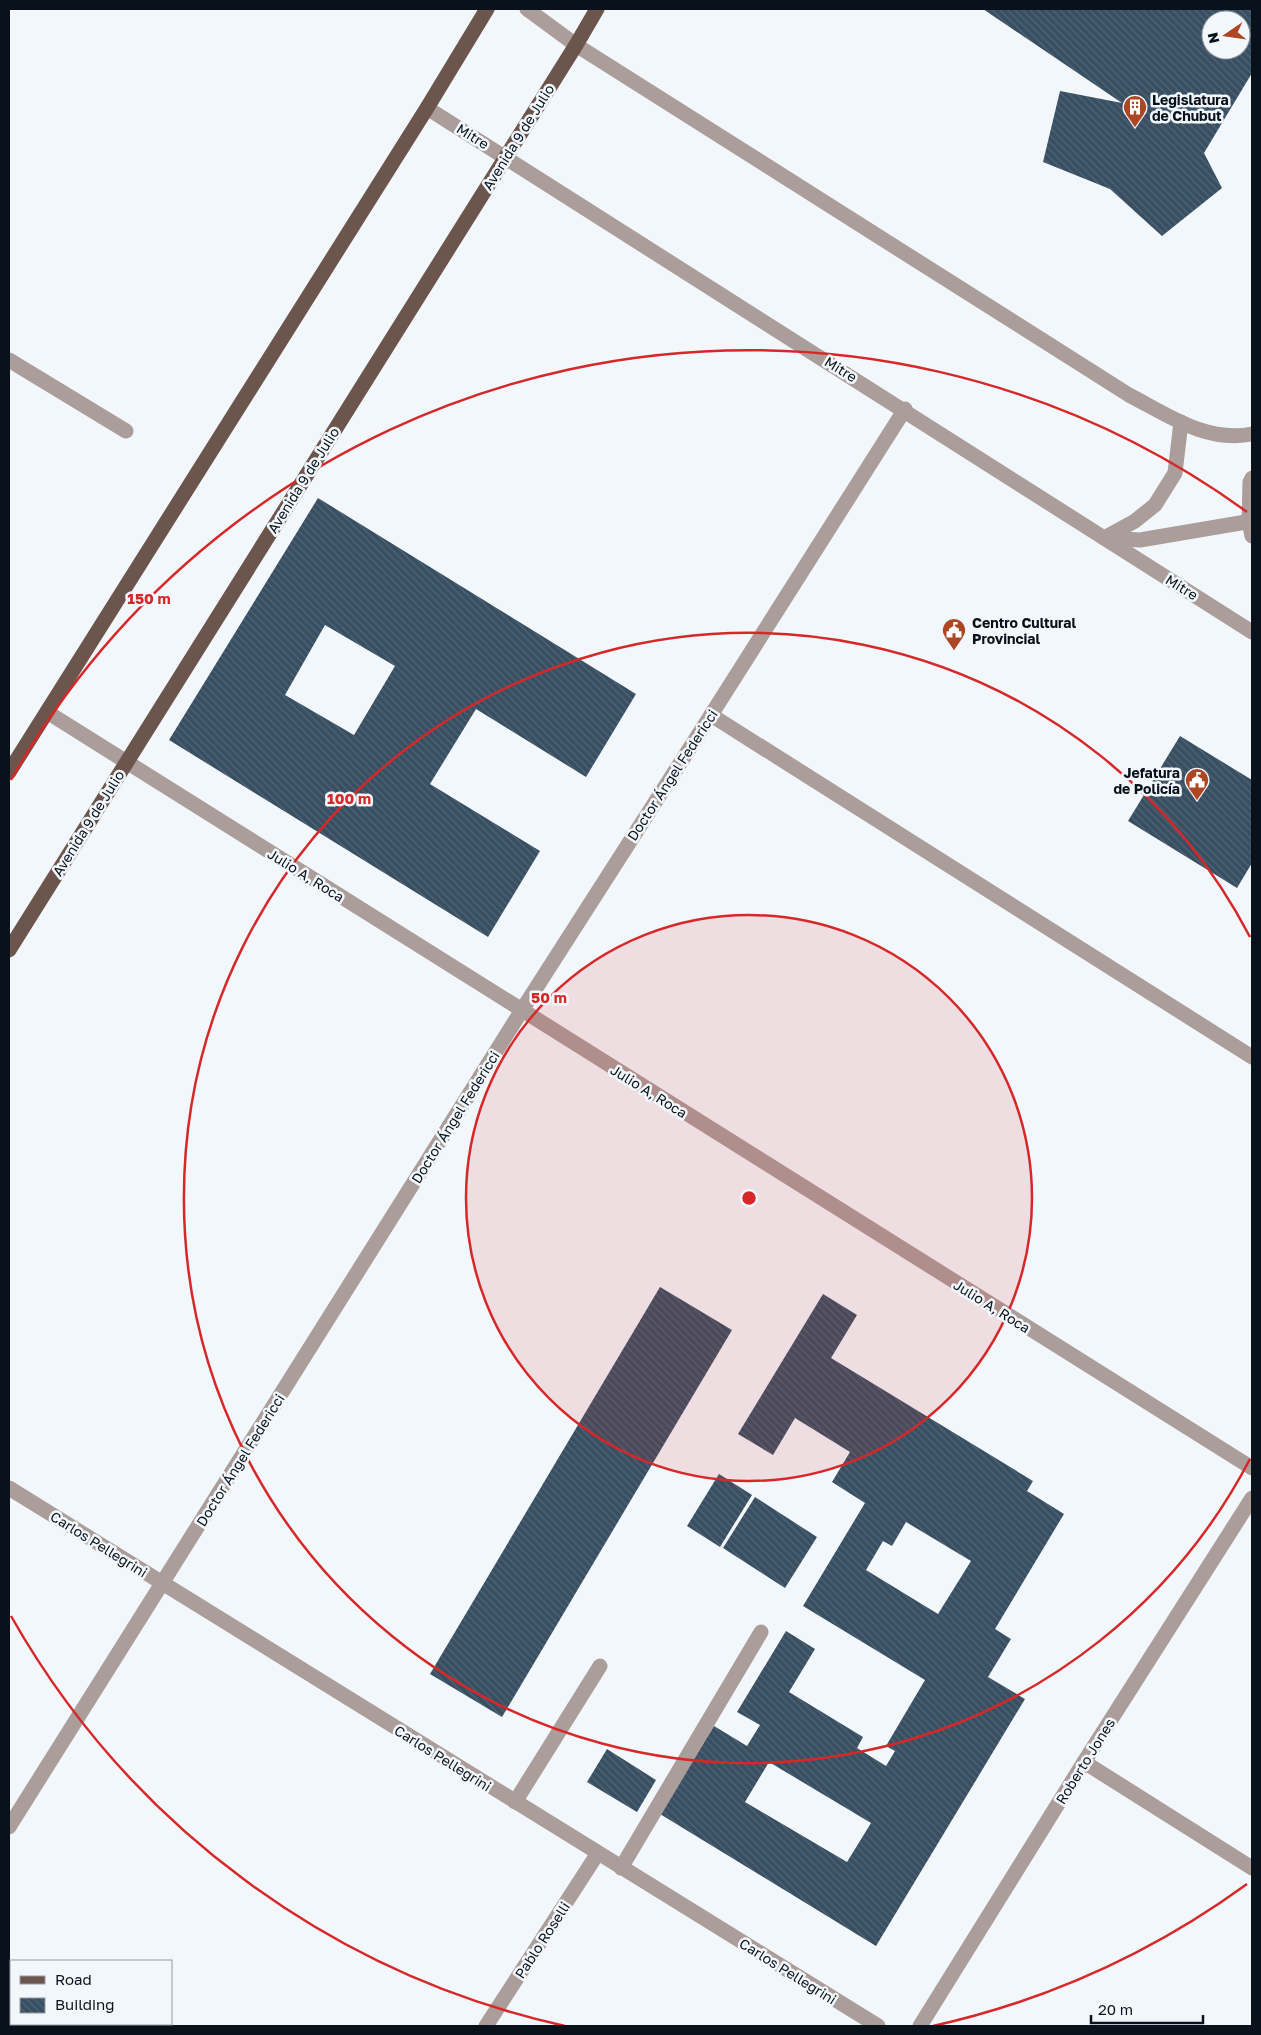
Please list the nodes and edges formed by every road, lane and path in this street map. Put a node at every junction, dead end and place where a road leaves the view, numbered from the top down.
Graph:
1 (487, 9) edge
2 (527, 9) edge
3 (597, 9) edge
4 (576, 46) junction
5 (428, 108) junction
6 (505, 156) junction
7 (9, 360) edge
8 (904, 409) junction
9 (1181, 422) junction
10 (126, 431) dead end
11 (1252, 434) edge
12 (1252, 478) edge
13 (1251, 527) edge
14 (1104, 538) junction
15 (1252, 632) edge
16 (47, 712) junction
17 (711, 715) junction
18 (126, 763) junction
19 (9, 772) edge
20 (9, 950) edge
21 (522, 1010) junction
22 (1252, 1057) edge
23 (1252, 1468) edge
24 (9, 1488) edge
25 (1252, 1498) edge
26 (162, 1584) junction
27 (761, 1632) dead end
28 (600, 1666) dead end
29 (1084, 1762) junction
30 (515, 1802) junction
31 (9, 1827) edge
32 (598, 1853) junction
33 (621, 1868) junction
34 (1252, 1868) edge
35 (486, 2026) edge
36 (878, 2026) edge
37 (920, 2026) edge

1 - 5 main road
2 - 4 street
3 - 4 main road, Avenida 9 de Julio
4 - 6 main road, Avenida 9 de Julio
4 - 9 street
5 - 6 street, Mitre
5 - 16 main road
6 - 8 street, Mitre
6 - 18 main road, Avenida 9 de Julio
7 - 10 street
8 - 14 street, Mitre
8 - 17 street, Doctor Ángel Federicci
9 - 11 street
9 - 14 street
12 - 13 street
13 - 14 street
14 - 15 street, Mitre
16 - 18 street, Julio A, Roca
16 - 19 main road
17 - 21 street, Doctor Ángel Federicci
17 - 22 street
18 - 20 main road, Avenida 9 de Julio
18 - 21 street, Julio A, Roca
21 - 23 street, Julio A, Roca
21 - 26 street, Doctor Ángel Federicci
24 - 26 street, Carlos Pellegrini
25 - 29 street, Roberto Jones
26 - 30 street, Carlos Pellegrini
26 - 31 street, Doctor Ángel Federicci
27 - 33 street
28 - 30 street
29 - 34 street
29 - 37 street, Roberto Jones
30 - 32 street, Carlos Pellegrini
32 - 33 street, Carlos Pellegrini
32 - 35 street, Pablo Roselli
33 - 36 street, Carlos Pellegrini

